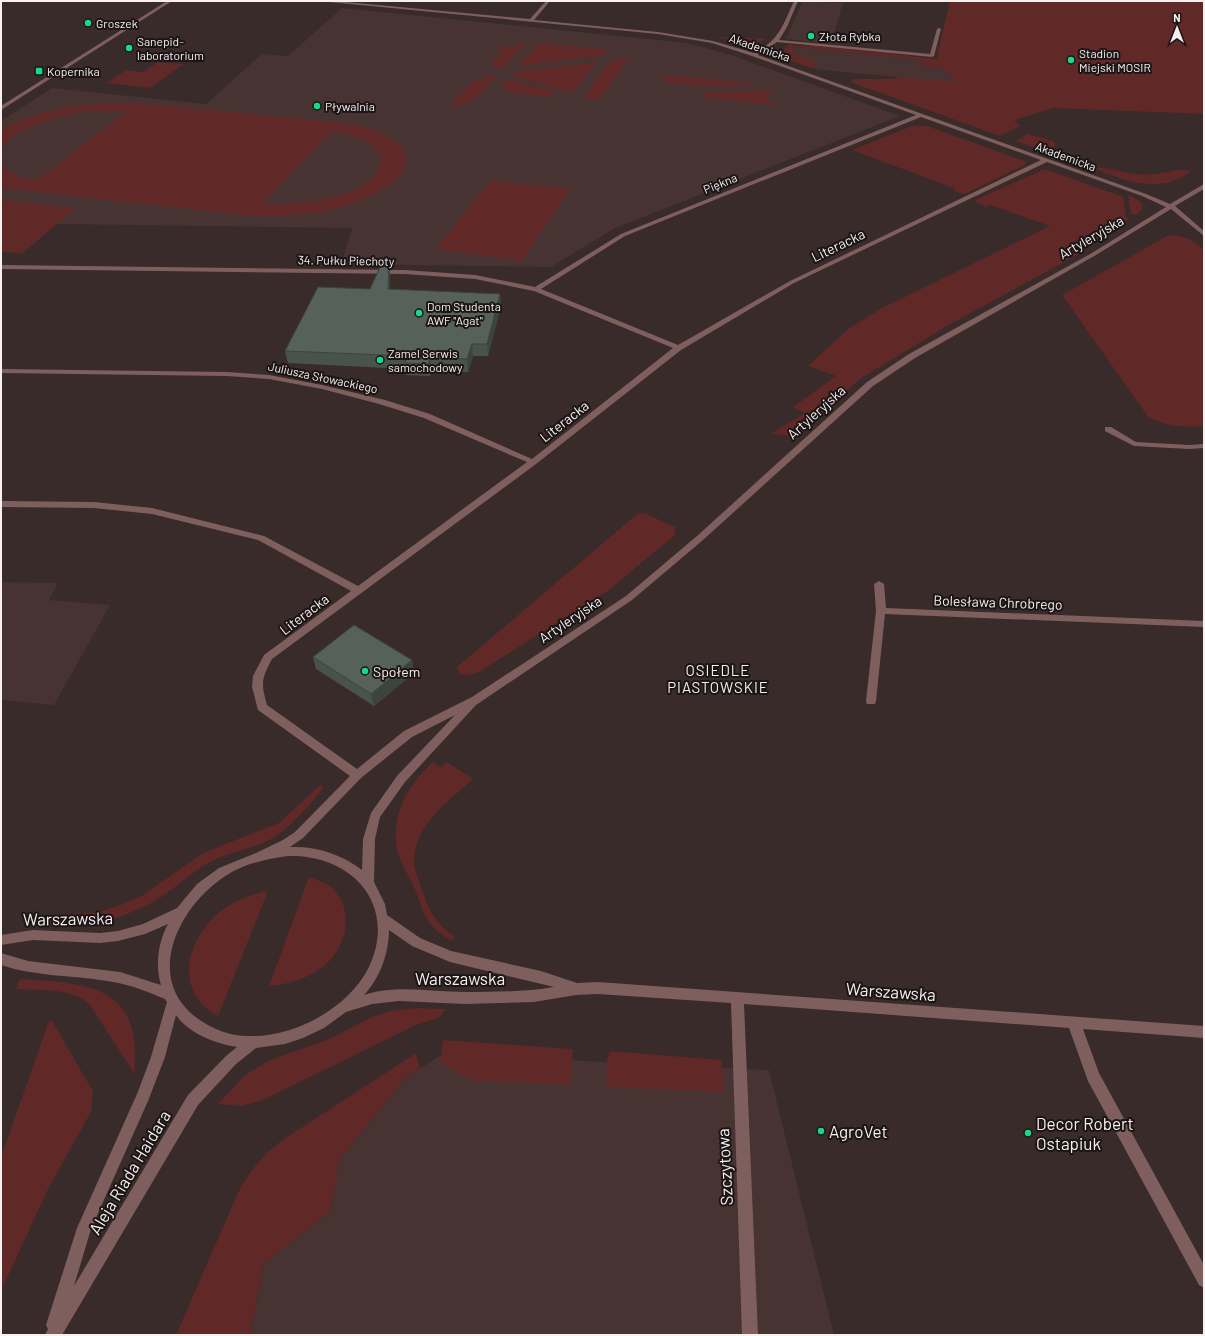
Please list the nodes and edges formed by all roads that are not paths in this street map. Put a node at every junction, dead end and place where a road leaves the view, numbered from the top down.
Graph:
1 (170, 1) edge
2 (321, 1) edge
3 (548, 1) edge
4 (796, 1) edge
5 (354, 2) edge
6 (531, 21) junction
7 (939, 29) dead end
8 (778, 41) junction
9 (754, 55) junction
10 (1, 108) edge
11 (921, 115) junction
12 (1046, 160) junction
13 (1204, 186) edge
14 (1172, 207) junction
15 (1204, 234) edge
16 (1, 267) edge
17 (536, 289) junction
18 (678, 348) junction
19 (1, 371) edge
20 (1108, 429) dead end
21 (1204, 446) edge
22 (533, 462) junction
23 (1, 504) edge
24 (879, 584) dead end
25 (357, 590) junction
26 (881, 611) junction
27 (1204, 624) edge
28 (476, 700) junction
29 (872, 701) dead end
30 (357, 775) junction
31 (260, 856) junction
32 (368, 883) junction
33 (180, 912) junction
34 (384, 919) junction
35 (1, 940) edge
36 (1, 959) edge
37 (576, 989) junction
38 (737, 997) junction
39 (171, 998) junction
40 (344, 1007) junction
41 (1074, 1023) junction
42 (1204, 1032) edge
43 (254, 1042) junction
44 (1204, 1280) edge
45 (52, 1335) edge
46 (750, 1335) edge

1 - 10 street
2 - 5 street, Akademicka
3 - 6 street
4 - 8 street
5 - 6 street, Akademicka
6 - 9 street, Akademicka
7 - 8 street, Akademicka
8 - 9 street
9 - 11 street, Akademicka
11 - 12 street, Akademicka
11 - 17 street, Piękna
12 - 14 street, Akademicka
12 - 18 street, Literacka
13 - 14 street, Artyleryjska
14 - 15 street, Akademicka
14 - 28 street, Artyleryjska
16 - 17 street, 34. Pułku Piechoty
17 - 18 street, 34. Pułku Piechoty
18 - 22 street, Literacka
19 - 22 street, Juliusza Słowackiego
20 - 21 street
22 - 25 street, Literacka
23 - 25 street
24 - 26 street
25 - 30 street, Literacka
26 - 27 street, Bolesława Chrobrego
26 - 29 street
28 - 30 street, Artyleryjska
28 - 32 street, Artyleryjska
30 - 31 street, Artyleryjska
31 - 32 street
31 - 33 street
32 - 34 street
33 - 35 street, Warszawska
33 - 39 street
34 - 37 street, Warszawska
34 - 40 street
36 - 39 street
37 - 38 street, Warszawska
37 - 40 street, Warszawska
38 - 41 street, Warszawska
38 - 46 street, Szczytowa
39 - 43 street
39 - 45 street, Aleja Riada Haidara
40 - 43 street
41 - 42 street, Warszawska
41 - 44 street
43 - 45 street, Aleja Riada Haidara

